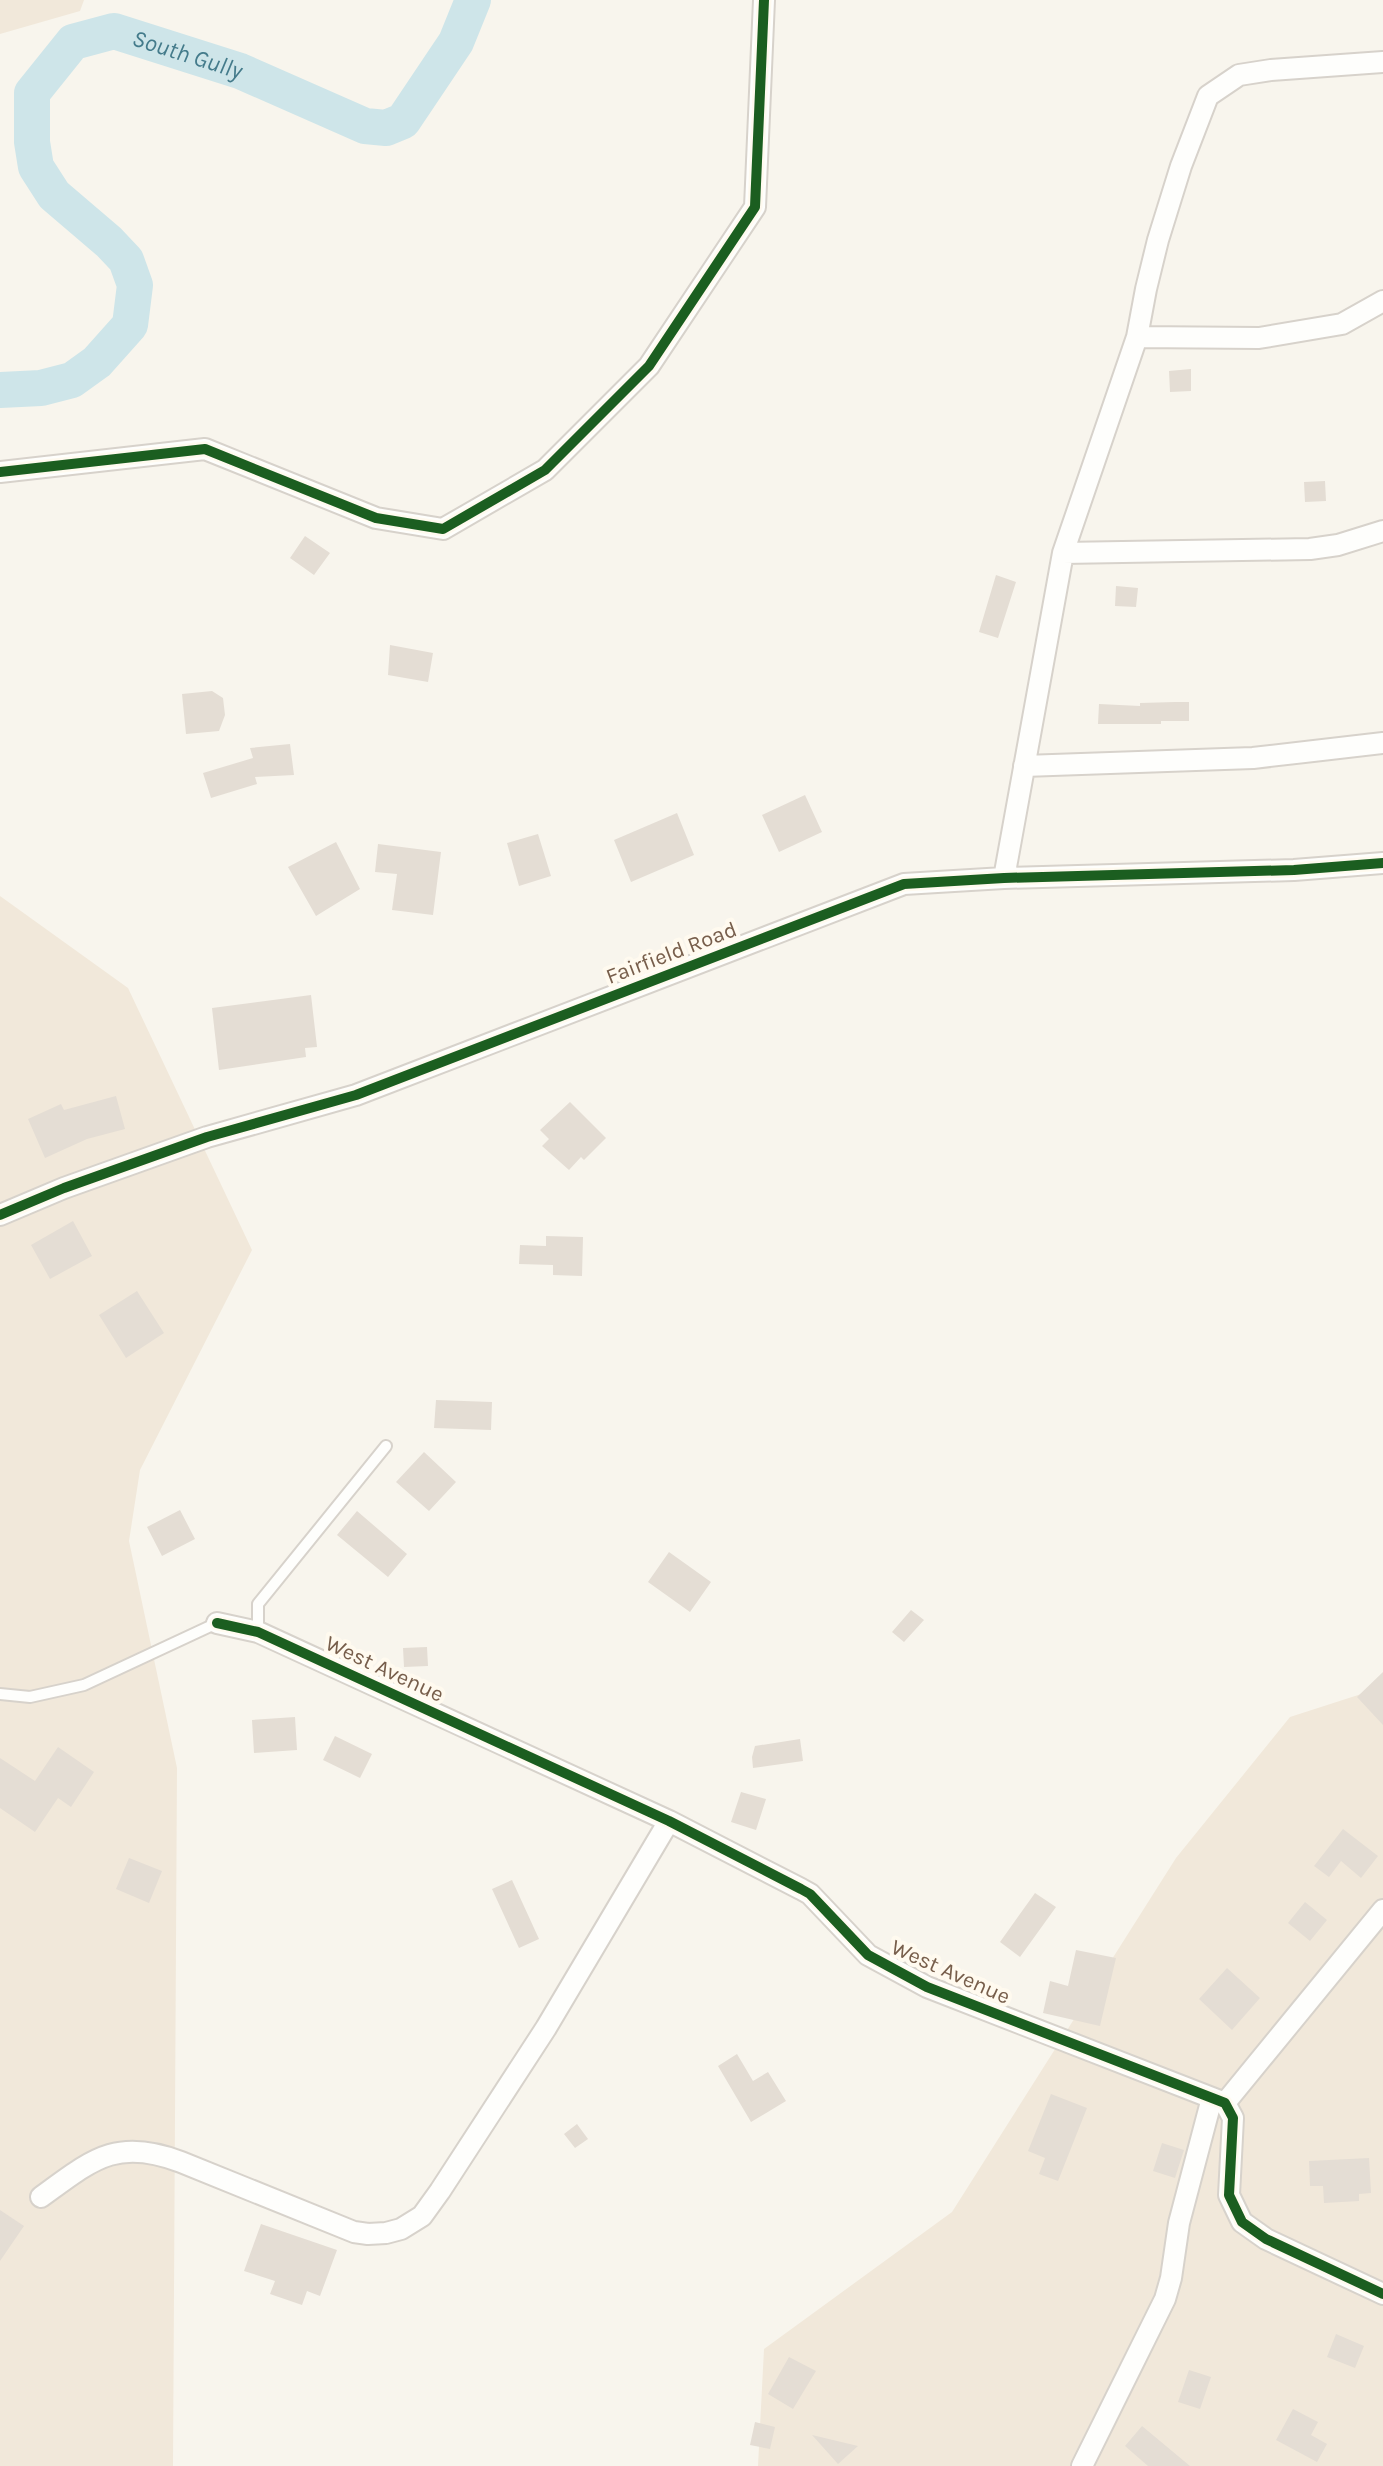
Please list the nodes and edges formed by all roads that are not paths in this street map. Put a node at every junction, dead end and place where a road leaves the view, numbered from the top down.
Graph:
1 (764, 0) edge
2 (1383, 62) edge
3 (1383, 301) edge
4 (1137, 337) junction
5 (0, 472) edge
6 (1383, 531) edge
7 (1063, 553) junction
8 (1383, 743) edge
9 (1024, 766) junction
10 (1383, 863) edge
11 (1004, 878) junction
12 (0, 1215) edge
13 (386, 1446) dead end
14 (217, 1623) joint
15 (258, 1632) junction
16 (0, 1694) edge
17 (669, 1821) junction
18 (1383, 1910) edge
19 (1218, 2101) junction
20 (41, 2197) dead end
21 (1383, 2294) edge
22 (1082, 2466) edge

1 - 5 street
2 - 4 street
3 - 4 street
4 - 7 street
6 - 7 street
7 - 9 street
8 - 9 street
9 - 11 street
10 - 11 street, Fairfield Road
11 - 12 street, Fairfield Road
13 - 15 lane
14 - 15 street, West Avenue
14 - 16 lane
15 - 17 street, West Avenue
17 - 19 street, West Avenue
17 - 20 street
18 - 19 street
19 - 21 street
19 - 22 street

